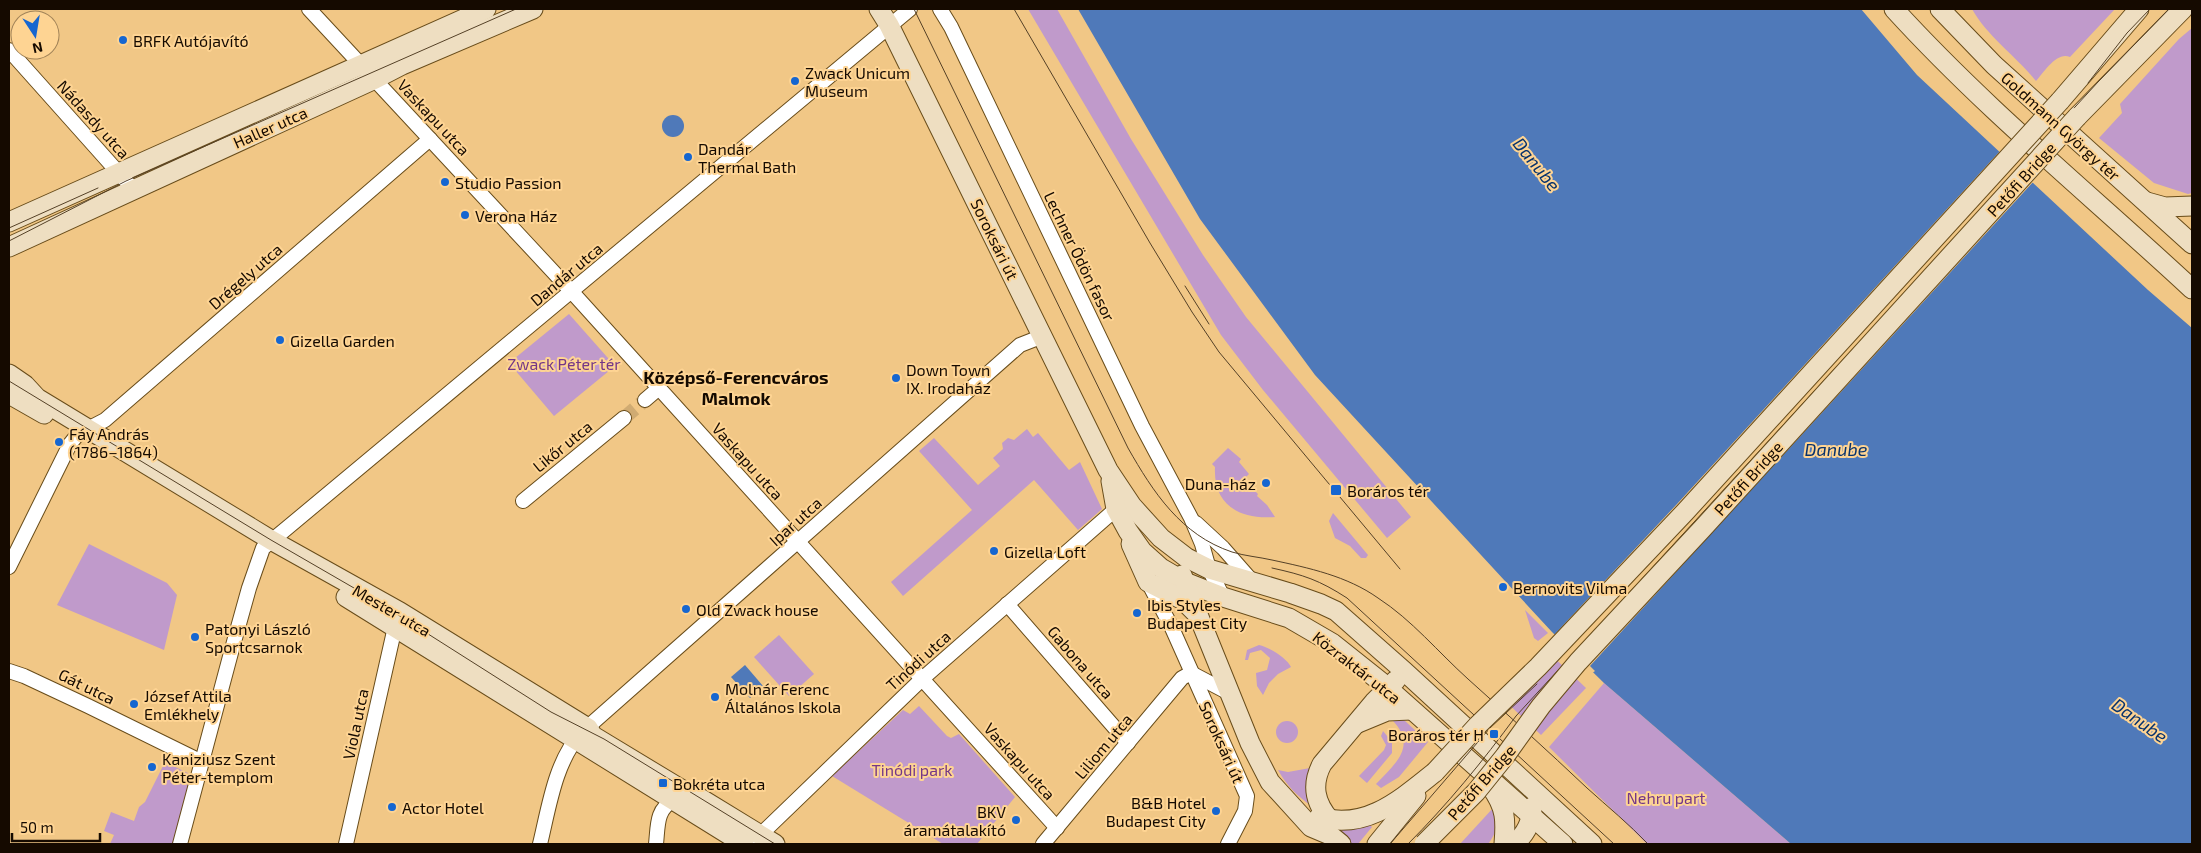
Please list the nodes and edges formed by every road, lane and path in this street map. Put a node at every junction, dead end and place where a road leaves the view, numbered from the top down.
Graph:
1 (309, 9) edge
2 (486, 9) edge
3 (533, 9) edge
4 (879, 9) edge
5 (910, 9) edge
6 (940, 9) edge
7 (1894, 9) edge
8 (1940, 9) edge
9 (2139, 9) edge
10 (2182, 9) edge
11 (2192, 15) edge
12 (889, 25) junction
13 (2166, 26) junction
14 (9, 50) edge
15 (360, 65) junction
16 (375, 79) junction
17 (430, 139) junction
18 (118, 172) junction
19 (133, 189) junction
20 (2146, 202) junction
21 (2192, 206) edge
22 (9, 222) edge
23 (2191, 240) edge
24 (9, 247) edge
25 (2192, 289) edge
26 (572, 292) junction
27 (1043, 336) junction
28 (9, 374) edge
29 (660, 388) junction
30 (9, 394) edge
31 (645, 400) tunnel mouth
32 (624, 418) tunnel mouth
33 (83, 431) junction
34 (1108, 470) junction
35 (523, 501) dead end
36 (1116, 509) junction
37 (1191, 518) junction
38 (1128, 531) junction
39 (1161, 538) junction
40 (797, 543) junction
41 (267, 544) junction
42 (9, 566) edge
43 (1209, 569) junction
44 (1148, 582) junction
45 (1185, 582) junction
46 (1252, 582) junction
47 (1223, 597) junction
48 (1006, 604) junction
49 (1200, 618) junction
50 (397, 619) junction
51 (9, 671) edge
52 (1404, 671) junction
53 (1191, 673) junction
54 (922, 679) junction
55 (1388, 688) junction
56 (1229, 693) junction
57 (1411, 710) junction
58 (1357, 724) junction
59 (585, 735) junction
60 (1128, 743) junction
61 (202, 762) junction
62 (1435, 772) junction
63 (1484, 776) junction
64 (1529, 786) junction
65 (681, 797) junction
66 (1289, 803) junction
67 (1561, 815) junction
68 (1532, 817) junction
69 (1330, 820) junction
70 (1057, 828) junction
71 (758, 842) edge
72 (1378, 843) edge
73 (180, 844) edge
74 (346, 844) edge
75 (540, 844) edge
76 (656, 844) edge
77 (1043, 844) edge
78 (1228, 844) edge
79 (1341, 844) edge
80 (1424, 844) edge
81 (1505, 844) edge
82 (1514, 844) edge
83 (1563, 844) edge
84 (1592, 844) edge

1 - 15 street, Vaskapu utca
2 - 15 main road, Haller utca
3 - 16 main road, Haller utca
4 - 12 main road, Soroksári út
5 - 12 street, Dandár utca
6 - 37 street, Lechner Ödön fasor
7 - 25 main road
8 - 20 main road, Goldmann György tér
9 - 62 main road, Petőfi Bridge, bridge
10 - 13 main road, Petőfi Bridge
11 - 13 main road
12 - 26 street, Dandár utca
12 - 27 main road, Soroksári út
13 - 80 main road, Petőfi Bridge, bridge
14 - 18 street, Nádasdy utca
15 - 16 street, Vaskapu utca
15 - 18 main road, Haller utca
16 - 17 street, Vaskapu utca
16 - 19 main road, Haller utca
17 - 26 street, Vaskapu utca
17 - 33 street, Drégely utca
18 - 19 street, Nádasdy utca
18 - 22 main road, Haller utca
19 - 24 main road, Haller utca
20 - 21 main road
20 - 23 main road, Goldmann György tér
26 - 29 street, Vaskapu utca
26 - 41 street, Dandár utca
27 - 34 main road, Soroksári út
27 - 40 street, Ipar utca
28 - 33 main road, Mester utca
29 - 31 street
29 - 40 street, Vaskapu utca
30 - 33 main road, Mester utca
32 - 35 street, Likőr utca
33 - 41 main road, Mester utca
33 - 42 street
34 - 36 main road, Soroksári út
34 - 39 main road, Soroksári út
36 - 38 main road, Soroksári út
36 - 48 street, Tinódi utca
37 - 43 street, Lechner Ödön fasor
37 - 46 street, Lechner Ödön fasor
38 - 44 main road
38 - 45 main road, Közraktár utca
39 - 43 main road, Közraktár utca
39 - 45 main road
40 - 54 street, Vaskapu utca
40 - 59 street, Ipar utca
41 - 50 main road, Mester utca
41 - 61 street
43 - 46 main road, Közraktár utca
43 - 47 street, Lechner Ödön fasor
44 - 49 main road
44 - 53 street, Soroksári út
45 - 47 main road, Közraktár utca
45 - 49 main road
46 - 52 main road, Közraktár utca
47 - 55 main road, Közraktár utca
48 - 54 street, Tinódi utca
48 - 60 street, Gabona utca
49 - 56 main road
50 - 59 main road, Mester utca
50 - 74 street, Viola utca
51 - 61 street, Gát utca
52 - 55 main road
52 - 64 main road, Közraktár utca
53 - 56 street, Soroksári út
53 - 60 street, Liliom utca
53 - 78 street, Soroksári út
54 - 70 street, Vaskapu utca
54 - 71 street, Tinódi utca
55 - 57 main road, Közraktár utca
55 - 58 main road
56 - 66 main road
57 - 58 main road
57 - 63 main road, Közraktár utca
58 - 69 main road
59 - 65 main road, Mester utca
59 - 75 street
60 - 70 street, Liliom utca
61 - 73 street
62 - 69 main road
62 - 72 main road
63 - 68 main road, Közraktár utca
63 - 81 main road
64 - 67 main road, Közraktár utca
64 - 68 main road
65 - 71 main road, Mester utca
65 - 76 street
66 - 69 main road
66 - 79 main road
67 - 68 main road
67 - 84 main road, Közraktár utca
68 - 81 main road
68 - 82 main road
68 - 83 main road, Közraktár utca
70 - 77 street, Liliom utca

